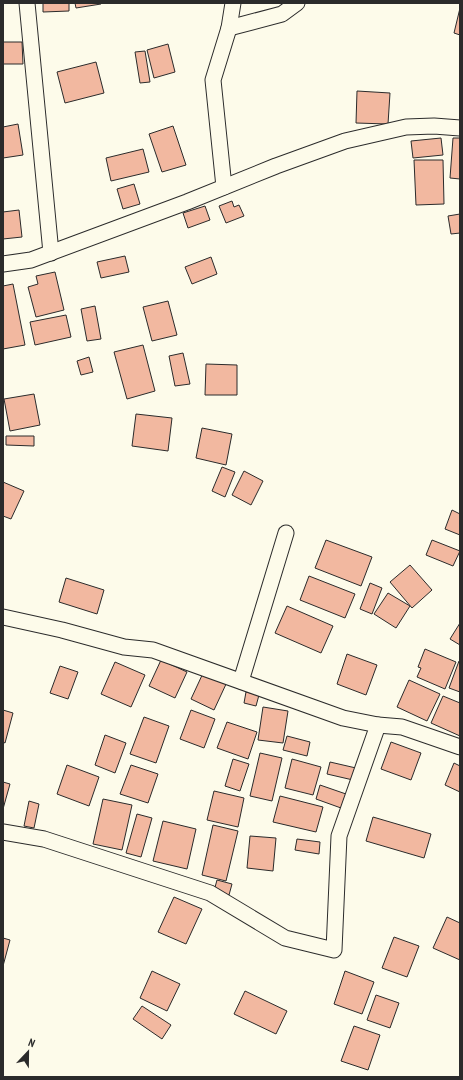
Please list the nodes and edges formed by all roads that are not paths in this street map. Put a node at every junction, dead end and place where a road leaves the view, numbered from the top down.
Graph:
1 (26, 3) edge
2 (233, 3) edge
3 (297, 3) edge
4 (229, 28) junction
5 (460, 128) edge
6 (224, 187) junction
7 (51, 253) junction
8 (3, 264) edge
9 (286, 533) dead end
10 (3, 616) edge
11 (241, 681) junction
12 (378, 725) junction
13 (460, 747) edge
14 (3, 832) edge

1 - 7 street
2 - 4 street
3 - 4 street
4 - 6 street
5 - 6 street
6 - 7 street
7 - 8 street
9 - 11 street
10 - 11 street
11 - 12 street
12 - 13 street
12 - 14 street

